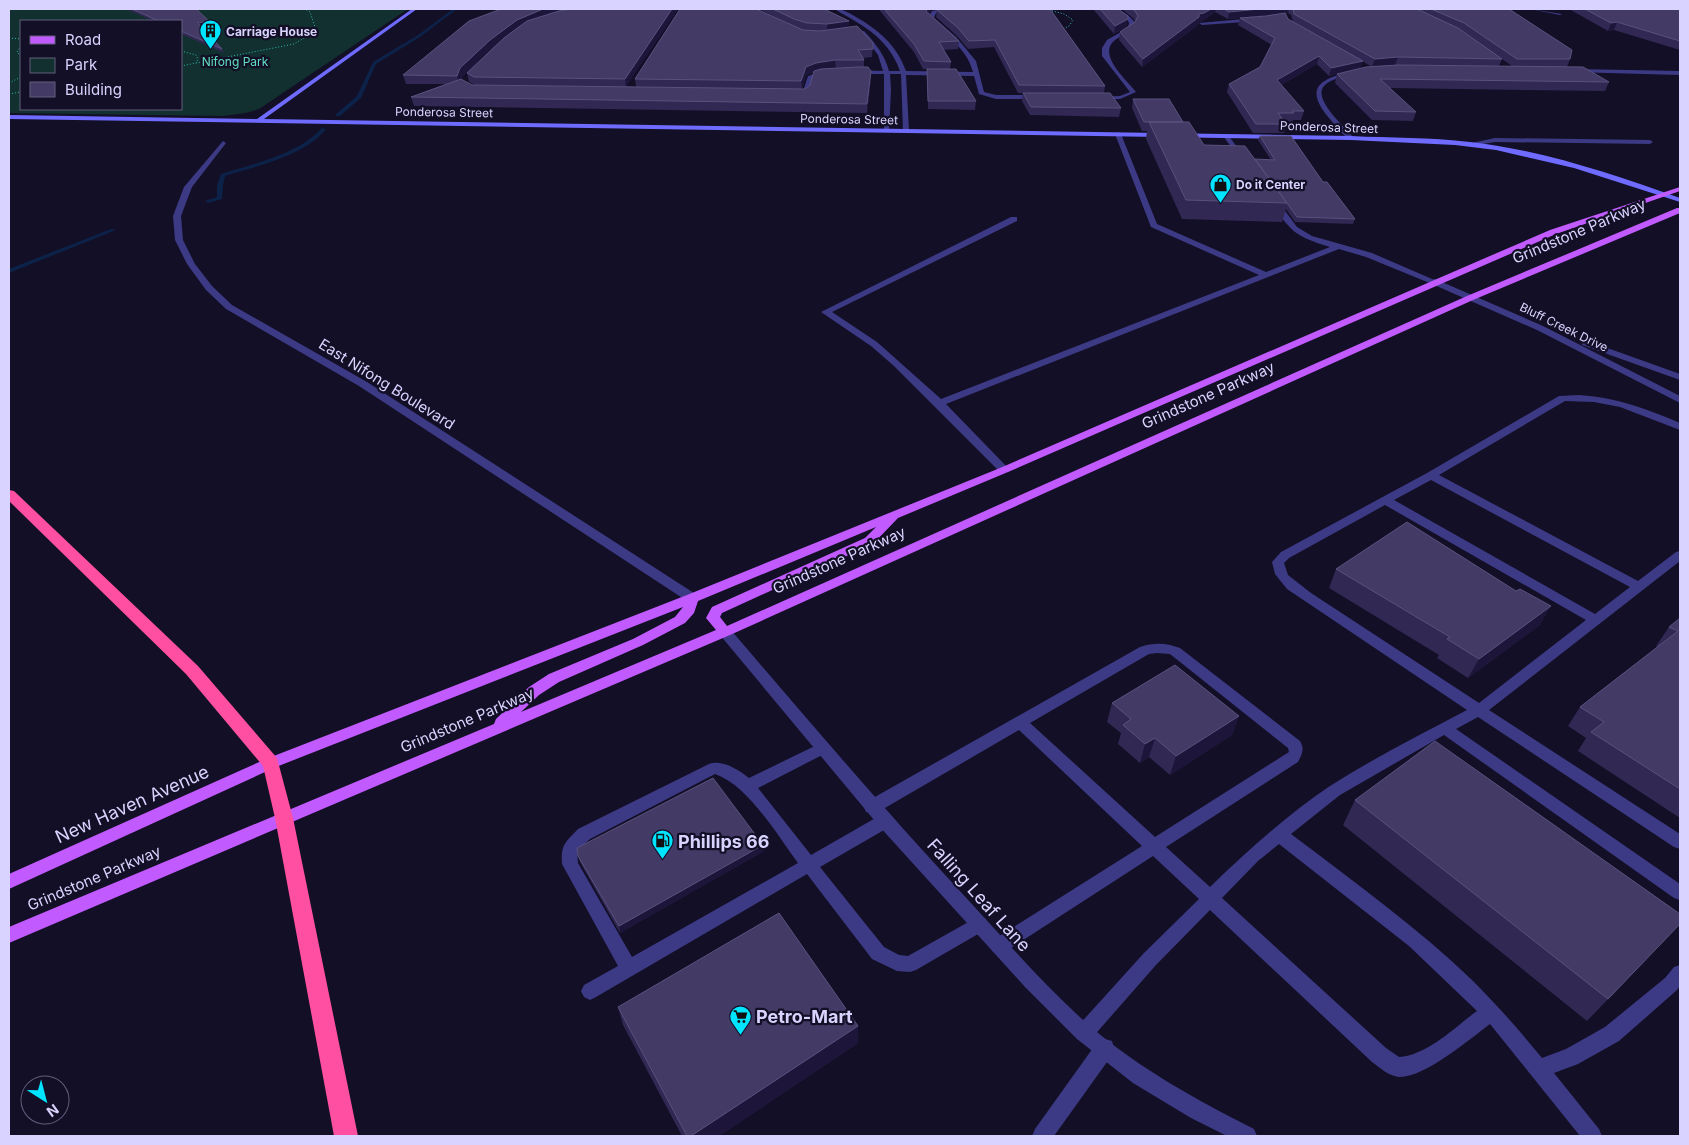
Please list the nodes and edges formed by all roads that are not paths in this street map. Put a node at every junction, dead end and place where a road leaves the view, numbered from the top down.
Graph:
1 (415, 9) edge
2 (837, 9) edge
3 (940, 9) edge
4 (1113, 9) edge
5 (1532, 9) edge
6 (830, 12) edge
7 (1560, 14) dead end
8 (1264, 20) edge
9 (1202, 23) edge
10 (854, 28) junction
11 (872, 29) junction
12 (1564, 71) edge
13 (888, 72) junction
14 (1362, 72) edge
15 (903, 73) junction
16 (1680, 73) edge
17 (976, 74) junction
18 (785, 93) edge
19 (1051, 97) edge
20 (1090, 98) edge
21 (9, 117) edge
22 (259, 120) junction
23 (886, 131) junction
24 (906, 131) junction
25 (1118, 134) junction
26 (1226, 136) junction
27 (1351, 138) junction
28 (1650, 142) dead end
29 (223, 143) dead end
30 (1470, 144) junction
31 (1249, 167) edge
32 (1680, 189) edge
33 (1662, 194) junction
34 (1271, 198) edge
35 (1680, 200) edge
36 (1680, 210) edge
37 (1014, 218) dead end
38 (1339, 246) junction
39 (1267, 275) junction
40 (1435, 282) junction
41 (1470, 298) junction
42 (1540, 328) junction
43 (1680, 377) edge
44 (1680, 400) edge
45 (938, 404) junction
46 (1680, 427) edge
47 (1004, 470) junction
48 (1431, 475) junction
49 (9, 494) edge
50 (1385, 500) junction
51 (898, 513) junction
52 (1680, 556) edge
53 (1639, 587) junction
54 (692, 598) junction
55 (1596, 620) junction
56 (725, 632) junction
57 (1479, 710) junction
58 (1020, 722) junction
59 (496, 728) junction
60 (1444, 728) junction
61 (823, 748) junction
62 (271, 763) junction
63 (748, 786) junction
64 (872, 807) junction
65 (284, 818) junction
66 (885, 821) junction
67 (1280, 835) junction
68 (1680, 842) edge
69 (1155, 847) junction
70 (810, 864) junction
71 (9, 882) edge
72 (1680, 893) edge
73 (1211, 898) junction
74 (979, 924) junction
75 (9, 935) edge
76 (999, 946) junction
77 (629, 969) junction
78 (1680, 974) edge
79 (590, 991) dead end
80 (1491, 1012) junction
81 (1084, 1032) junction
82 (1105, 1048) junction
83 (1539, 1069) junction
84 (346, 1136) edge
85 (1042, 1136) edge
86 (1248, 1136) edge
87 (1592, 1136) edge

1 - 22 street
2 - 11 street
3 - 17 street
4 - 20 street
5 - 7 street
6 - 10 street
8 - 9 street
10 - 11 street
10 - 13 street
11 - 15 street
12 - 16 street
13 - 15 street
13 - 18 street
13 - 23 street
14 - 27 street
15 - 17 street
15 - 24 street
17 - 19 street
21 - 22 street, Ponderosa Street
22 - 23 street, Ponderosa Street
23 - 24 street, Ponderosa Street
24 - 25 street, Ponderosa Street
25 - 26 street, Ponderosa Street
25 - 39 street
26 - 27 street, Ponderosa Street
26 - 31 street
27 - 30 street, Ponderosa Street
28 - 30 street
29 - 54 street, East Nifong Boulevard
30 - 33 street, Ponderosa Street
32 - 33 main road, Grindstone Parkway
33 - 35 street, Ponderosa Street
33 - 40 main road, Grindstone Parkway
34 - 38 street, Bluff Creek Drive
36 - 41 main road, Grindstone Parkway
37 - 45 street
38 - 39 street
38 - 40 street, Bluff Creek Drive
39 - 45 street
40 - 41 street, Bluff Creek Drive
40 - 47 main road, Grindstone Parkway
41 - 42 street, Bluff Creek Drive
41 - 56 main road, Grindstone Parkway
42 - 43 street
42 - 44 street, Bluff Creek Drive
45 - 47 street
46 - 48 street
47 - 51 main road, Grindstone Parkway
48 - 50 street
48 - 53 street
49 - 62 highway
50 - 55 street
50 - 57 street
51 - 54 main road, Grindstone Parkway
51 - 56 main road
52 - 53 street
53 - 55 street
54 - 59 main road
54 - 62 main road, Grindstone Parkway
55 - 57 street
56 - 59 main road, Grindstone Parkway
56 - 61 street, Falling Leaf Lane
57 - 60 street
57 - 68 street
58 - 64 street
58 - 69 street
58 - 69 street
59 - 65 main road, Grindstone Parkway
60 - 67 street
60 - 72 street
61 - 63 street
61 - 64 street, Falling Leaf Lane
62 - 65 highway
62 - 71 main road, New Haven Avenue
63 - 70 street
63 - 77 street
64 - 66 street, Falling Leaf Lane
65 - 75 main road, Grindstone Parkway
65 - 84 highway
66 - 70 street
66 - 74 street, Falling Leaf Lane
67 - 73 street
67 - 80 street
69 - 73 street
69 - 76 street
70 - 74 street
70 - 77 street
73 - 80 street
73 - 81 street
74 - 76 street, Falling Leaf Lane
76 - 81 street, Falling Leaf Lane
77 - 79 street
78 - 83 street
80 - 83 street
81 - 82 street, Falling Leaf Lane
82 - 85 street
82 - 86 street, Falling Leaf Lane
83 - 87 street

